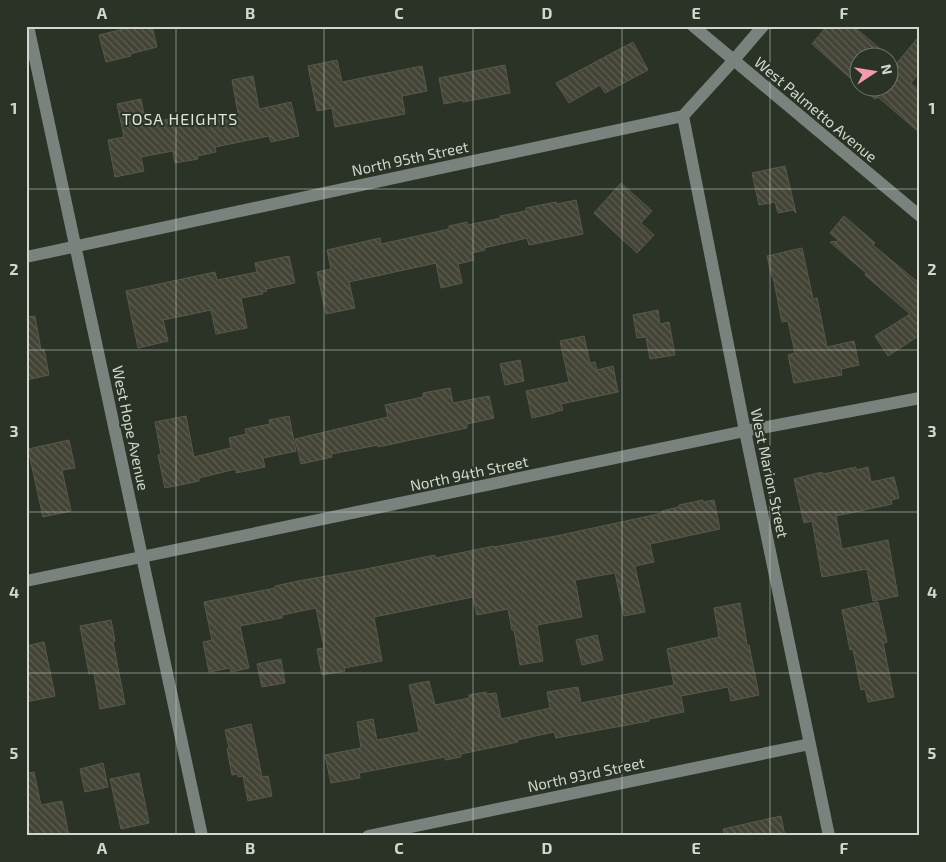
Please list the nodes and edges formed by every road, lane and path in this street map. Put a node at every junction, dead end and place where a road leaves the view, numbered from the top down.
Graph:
1 (28, 26) edge
2 (693, 26) edge
3 (762, 26) edge
4 (733, 61) junction
5 (683, 116) junction
6 (920, 216) edge
7 (75, 247) junction
8 (26, 257) edge
9 (920, 398) edge
10 (745, 432) junction
11 (142, 558) junction
12 (26, 581) edge
13 (810, 744) junction
14 (202, 836) edge
15 (368, 836) edge
16 (829, 836) edge

1 - 7 street, West Hope Avenue
2 - 4 street, West Palmetto Avenue
3 - 4 street
4 - 5 street
4 - 6 street, West Palmetto Avenue
5 - 7 street, North 95th Street
5 - 10 street, West Marion Street
7 - 8 street, North 95th Street
7 - 11 street, West Hope Avenue
9 - 10 street, North 94th Street
10 - 11 street, North 94th Street
10 - 13 street, West Marion Street
11 - 12 street, North 94th Street
11 - 14 street, West Hope Avenue
13 - 15 street, North 93rd Street
13 - 16 street, West Marion Street

